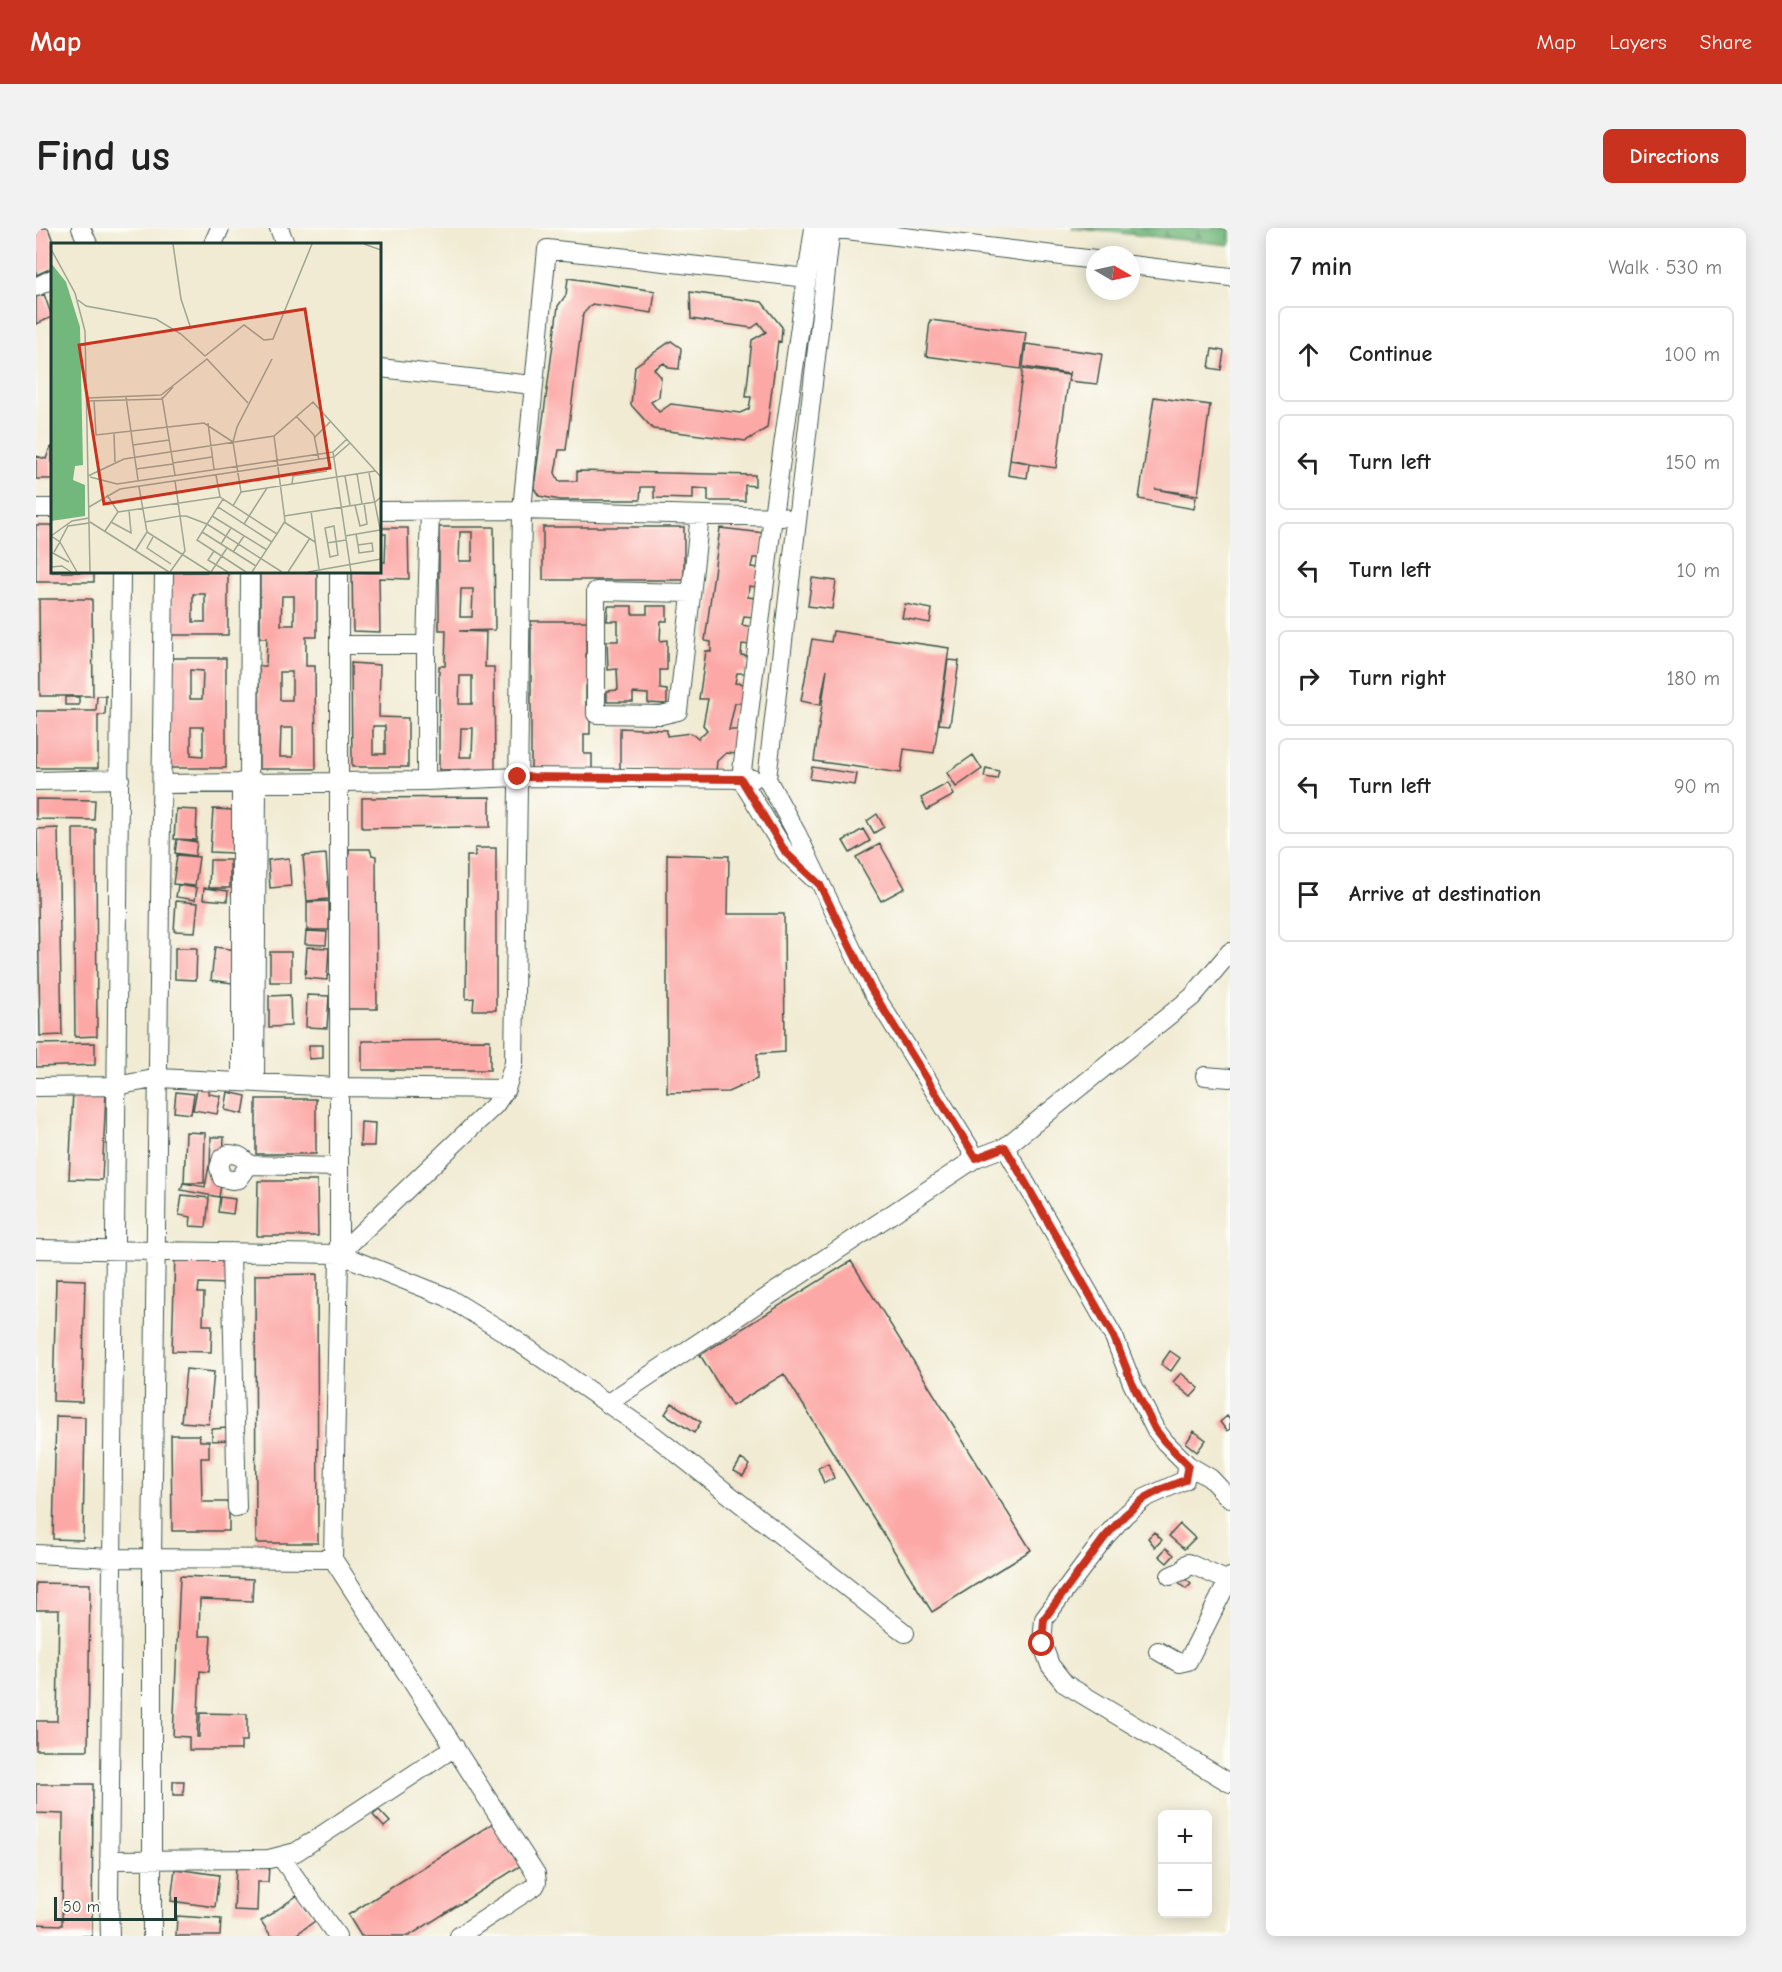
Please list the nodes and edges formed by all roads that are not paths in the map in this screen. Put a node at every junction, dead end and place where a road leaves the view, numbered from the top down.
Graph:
1 (81, 228) edge
2 (220, 228) edge
3 (279, 228) edge
4 (814, 228) edge
5 (830, 228) edge
6 (88, 243) edge
7 (213, 243) edge
8 (285, 243) edge
9 (1086, 259) edge
10 (1140, 266) edge
11 (1230, 277) edge
12 (807, 278) junction
13 (51, 280) edge
14 (36, 287) edge
15 (381, 368) edge
16 (533, 385) junction
17 (522, 510) junction
18 (381, 511) edge
19 (430, 512) junction
20 (700, 515) junction
21 (773, 516) junction
22 (797, 518) junction
23 (121, 573) edge
24 (164, 573) edge
25 (250, 573) edge
26 (339, 573) edge
27 (691, 593) junction
28 (340, 645) junction
29 (426, 645) junction
30 (518, 777) junction
31 (120, 779) junction
32 (741, 779) junction
33 (766, 779) junction
34 (36, 781) edge
35 (426, 781) junction
36 (249, 782) junction
37 (339, 782) junction
38 (163, 784) junction
39 (820, 885) junction
40 (1230, 952) edge
41 (159, 1078) junction
42 (248, 1082) junction
43 (116, 1086) junction
44 (36, 1087) edge
45 (338, 1087) junction
46 (506, 1089) junction
47 (1005, 1147) junction
48 (976, 1158) junction
49 (249, 1165) dead end
50 (338, 1167) junction
51 (36, 1249) edge
52 (115, 1250) junction
53 (156, 1250) junction
54 (231, 1252) junction
55 (339, 1254) junction
56 (608, 1403) junction
57 (1188, 1465) junction
58 (1230, 1499) edge
59 (237, 1508) dead end
60 (36, 1554) edge
61 (152, 1557) junction
62 (112, 1558) junction
63 (333, 1558) junction
64 (1170, 1576) dead end
65 (1229, 1579) edge
66 (905, 1633) dead end
67 (1158, 1651) dead end
68 (455, 1748) junction
69 (1230, 1783) edge
70 (280, 1856) junction
71 (152, 1859) junction
72 (109, 1860) junction
73 (110, 1936) edge
74 (152, 1936) edge
75 (336, 1936) edge
76 (459, 1936) edge

1 - 6 street
2 - 7 street
3 - 8 street
4 - 12 street
5 - 9 street
5 - 22 street
10 - 11 street
12 - 16 street
12 - 21 street
13 - 14 street
15 - 16 street
16 - 17 street
17 - 19 street
17 - 20 street
17 - 30 street
18 - 19 street
19 - 29 street
20 - 21 street
20 - 27 street
21 - 22 street
21 - 32 street
22 - 33 street
23 - 31 street
24 - 38 street
25 - 36 street
26 - 28 street
27 - 27 street
28 - 29 street
28 - 37 street
29 - 35 street
30 - 32 street
30 - 35 street
30 - 46 street
31 - 34 street
31 - 43 street
32 - 33 street
32 - 39 street
33 - 39 street
35 - 37 street
36 - 37 street
36 - 38 street
36 - 42 street
37 - 45 street
38 - 41 street
39 - 48 street
40 - 47 street
41 - 42 street
41 - 43 street
41 - 53 street
42 - 45 street
43 - 44 street
43 - 52 street
45 - 46 street
45 - 50 street
46 - 55 street
47 - 48 street
47 - 57 street
48 - 56 street
49 - 50 street
50 - 55 street
51 - 52 street
52 - 53 street
52 - 62 street
53 - 54 street
53 - 61 street
54 - 55 street
54 - 59 street
55 - 56 street
55 - 63 street
56 - 66 street
57 - 58 street
57 - 69 street
60 - 62 street
61 - 62 street
61 - 63 street
61 - 71 street
62 - 72 street
63 - 68 street
64 - 65 street
65 - 67 street
68 - 70 street
68 - 76 street
70 - 71 street
70 - 75 street
71 - 72 street
71 - 74 street
72 - 73 street

